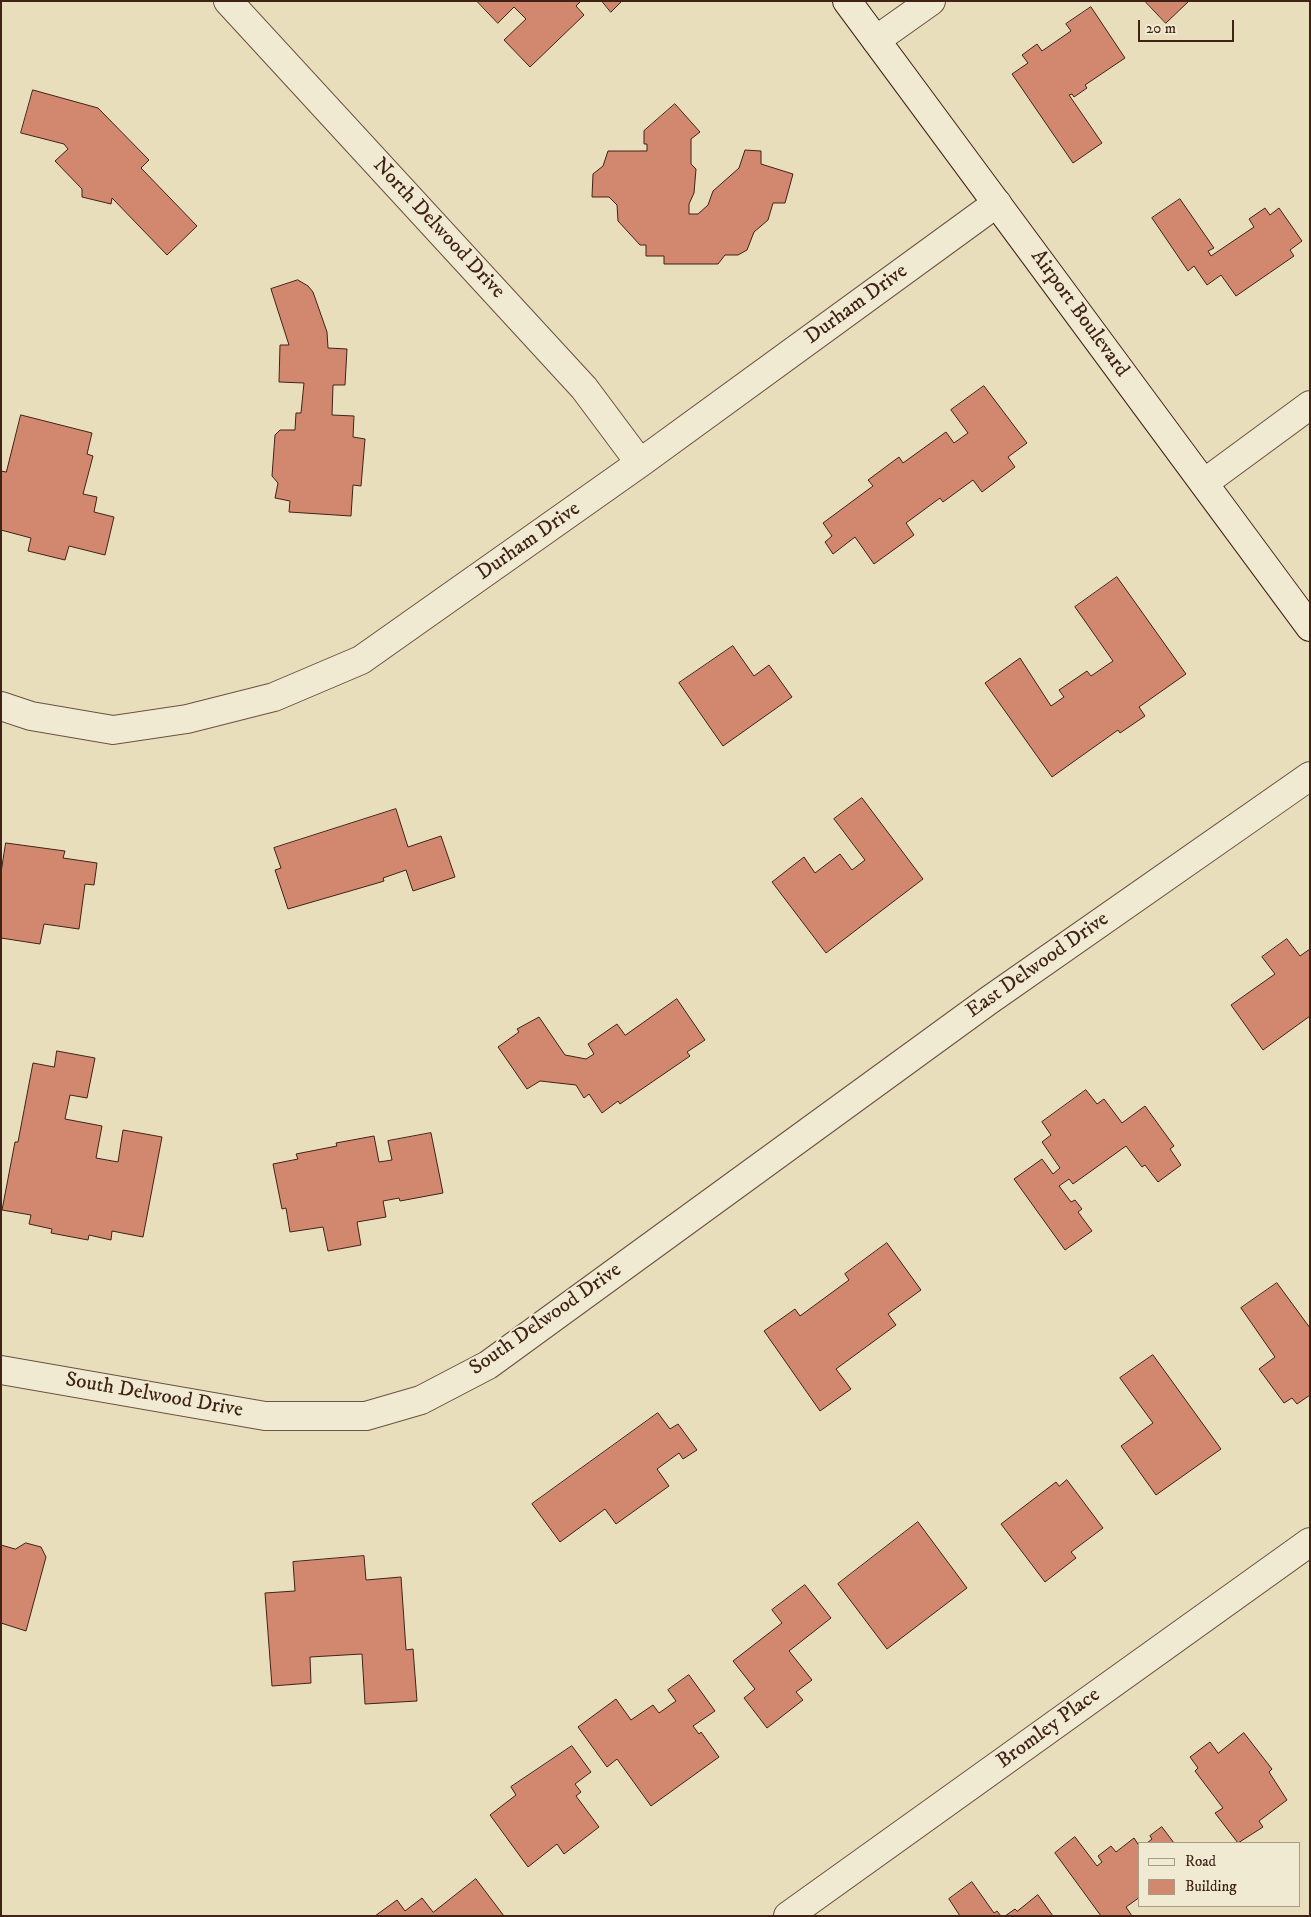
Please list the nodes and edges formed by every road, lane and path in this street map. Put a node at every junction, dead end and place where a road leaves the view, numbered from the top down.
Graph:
1 (228, 1) edge
2 (847, 1) edge
3 (931, 1) edge
4 (876, 40) junction
5 (997, 203) junction
6 (1310, 405) edge
7 (640, 463) junction
8 (1204, 483) junction
9 (1310, 627) edge
10 (1, 706) edge
11 (1310, 776) edge
12 (769, 1160) joint
13 (1, 1370) edge
14 (1310, 1542) edge
15 (788, 1916) edge

1 - 7 street, North Delwood Drive
2 - 4 street, Airport Boulevard
3 - 4 street
4 - 5 street, Airport Boulevard
5 - 7 street, Durham Drive
5 - 8 street, Airport Boulevard
6 - 8 street
7 - 10 street, Durham Drive
8 - 9 street, Airport Boulevard
11 - 12 street, East Delwood Drive
12 - 13 street, South Delwood Drive
14 - 15 street, Bromley Place

